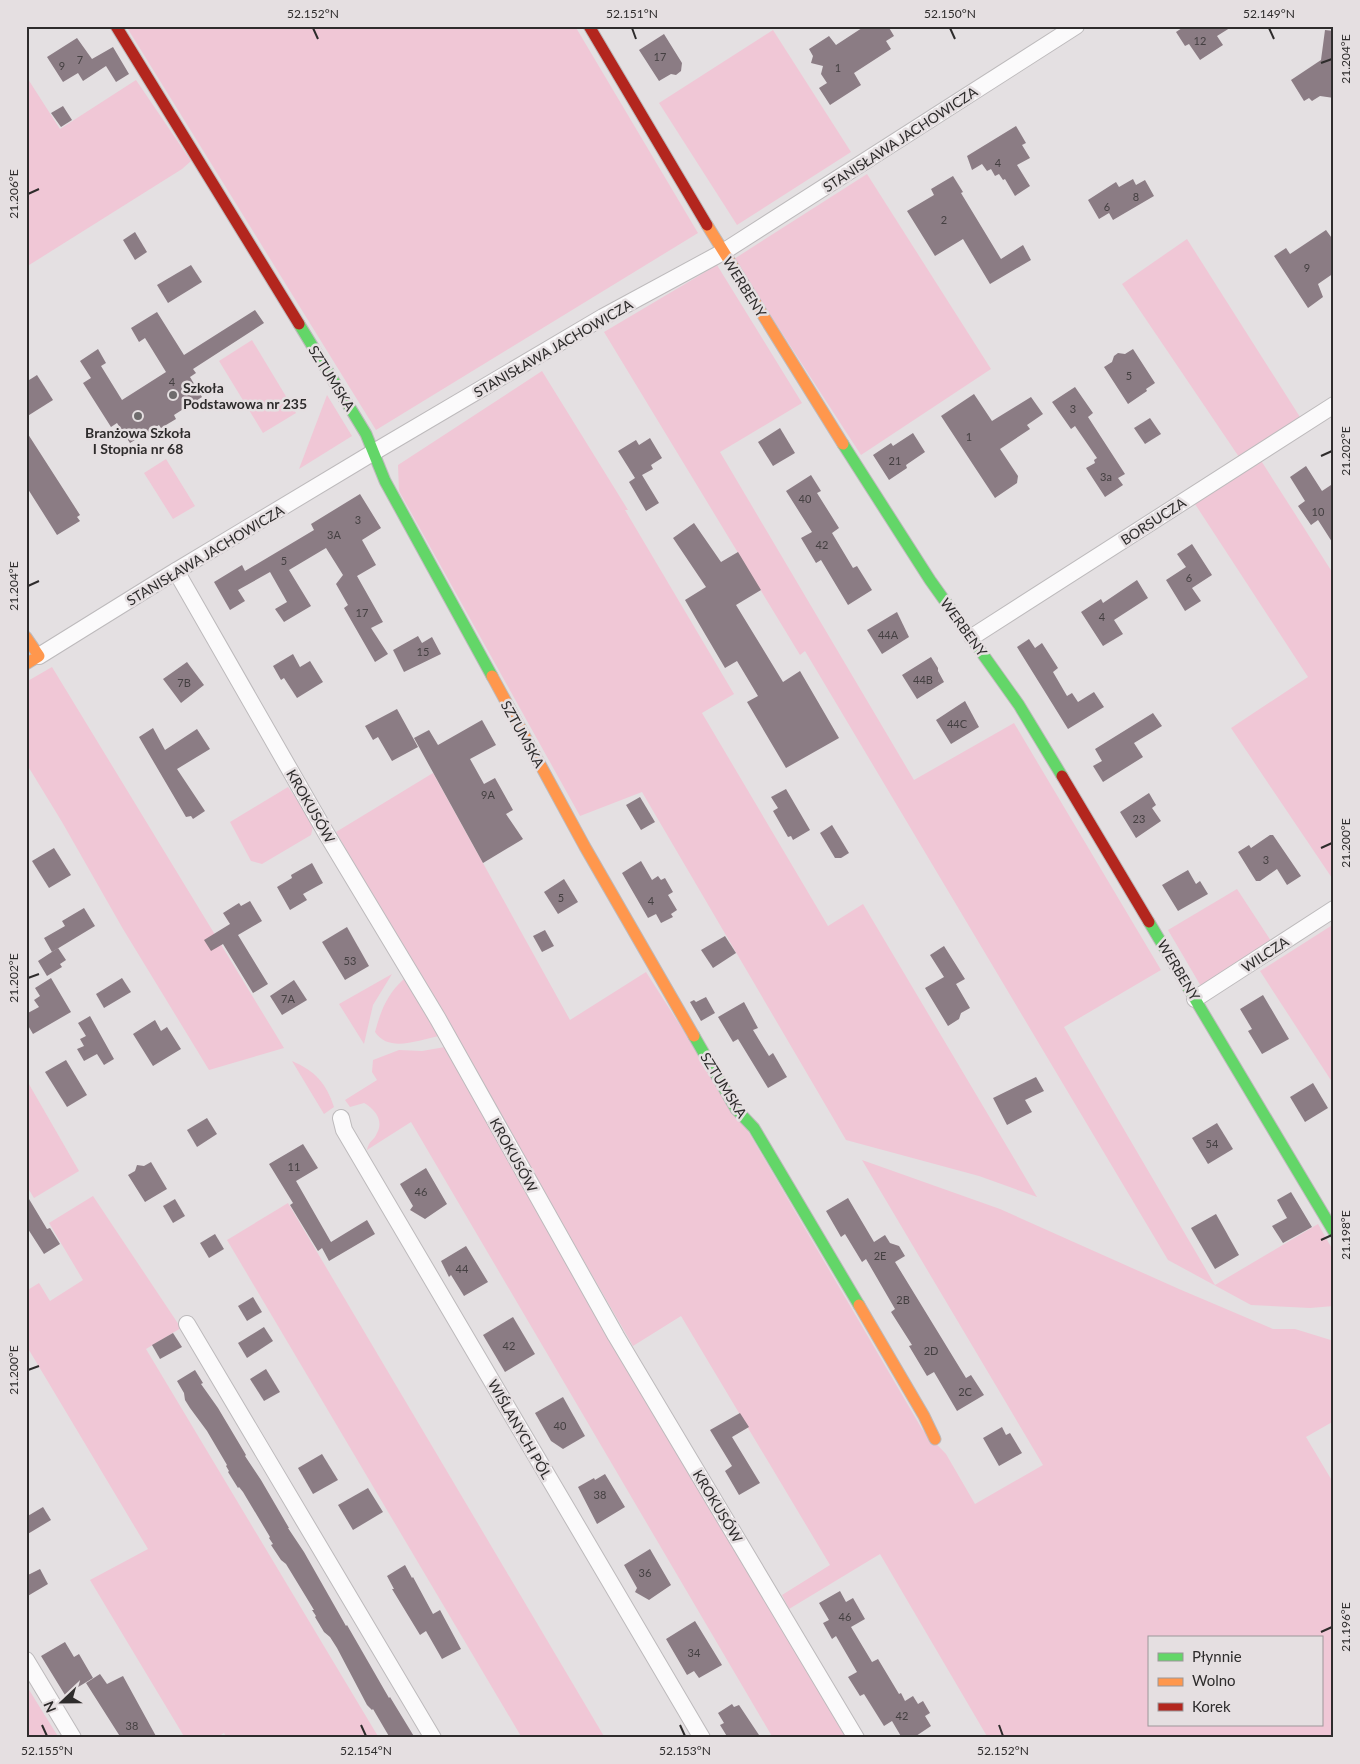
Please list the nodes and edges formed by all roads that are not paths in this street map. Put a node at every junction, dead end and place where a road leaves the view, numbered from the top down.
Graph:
1 (116, 26) edge
2 (589, 26) edge
3 (1076, 26) edge
4 (723, 252) junction
5 (1334, 404) edge
6 (374, 452) junction
7 (176, 571) junction
8 (26, 637) edge
9 (972, 638) junction
10 (33, 660) edge
11 (1334, 909) edge
12 (1196, 999) junction
13 (341, 1118) dead end
14 (1334, 1232) edge
15 (187, 1324) dead end
16 (935, 1439) dead end
17 (26, 1660) edge
18 (73, 1738) edge
19 (433, 1738) edge
20 (702, 1738) edge
21 (856, 1738) edge

1 - 6 street, SZTUMSKA
2 - 4 street, WERBENY
3 - 4 street, STANISŁAWA JACHOWICZA
4 - 6 street, STANISŁAWA JACHOWICZA
4 - 9 street, WERBENY
5 - 9 street, BORSUCZA
6 - 7 street, STANISŁAWA JACHOWICZA
6 - 16 street, SZTUMSKA
7 - 10 street, STANISŁAWA JACHOWICZA
7 - 21 street, KROKUSÓW
8 - 10 street
9 - 12 street, WERBENY
11 - 12 street, WILCZA
12 - 14 street, WERBENY
13 - 20 street, WIŚLANYCH PÓL
15 - 19 street
17 - 18 street

